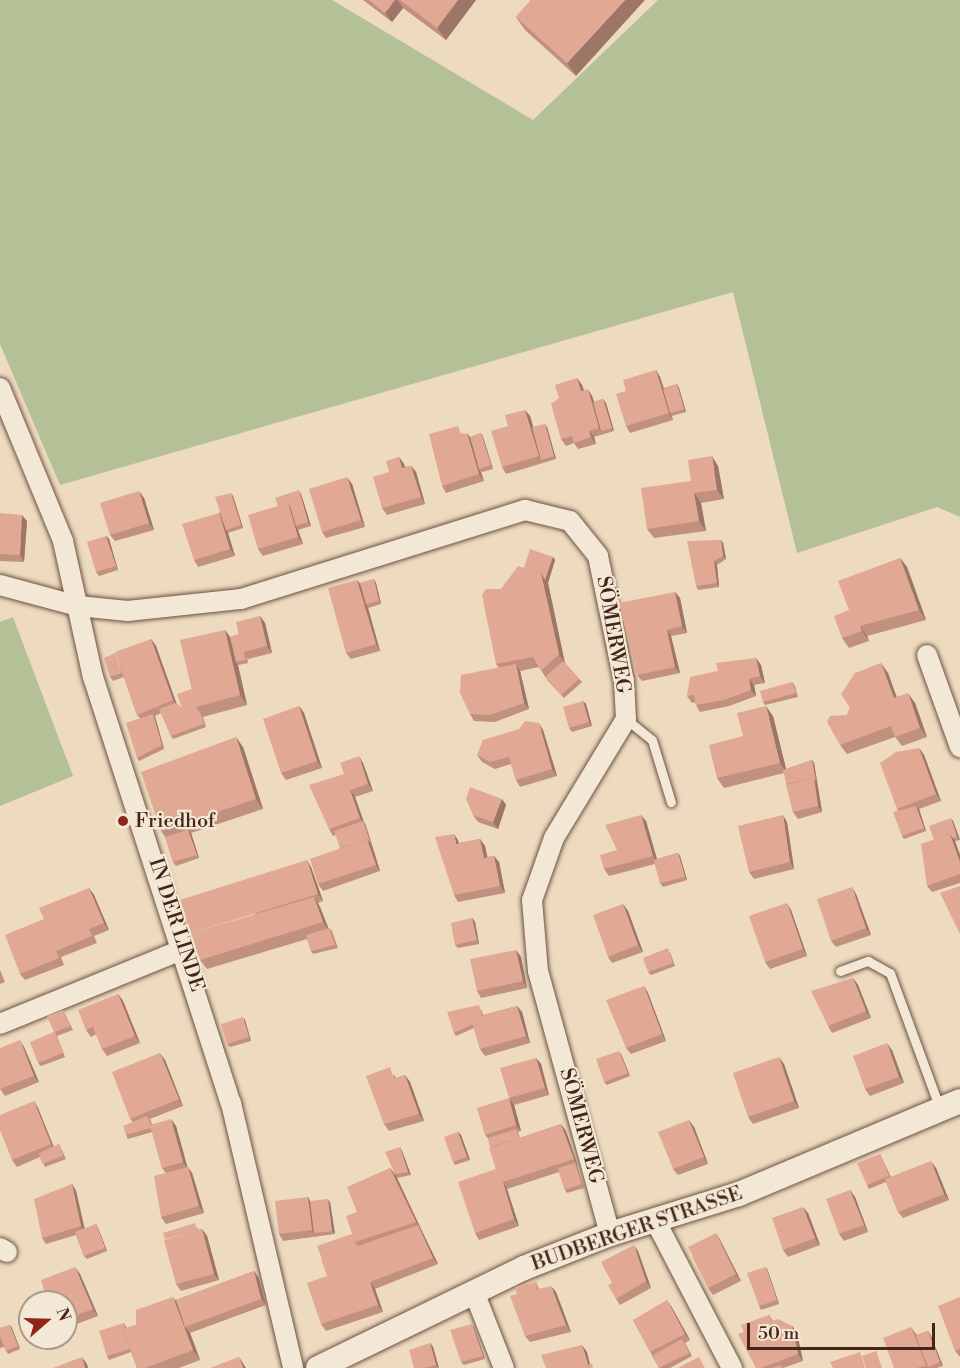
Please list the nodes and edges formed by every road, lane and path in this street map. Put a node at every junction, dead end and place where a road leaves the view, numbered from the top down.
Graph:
1 (0, 388) edge
2 (0, 585) edge
3 (78, 606) junction
4 (927, 655) dead end
5 (626, 719) junction
6 (960, 747) edge
7 (671, 802) dead end
8 (184, 949) junction
9 (840, 971) dead end
10 (0, 1024) edge
11 (950, 1105) edge
12 (656, 1222) junction
13 (610, 1234) junction
14 (474, 1292) junction
15 (293, 1368) edge
16 (318, 1368) edge
17 (504, 1368) edge
18 (732, 1368) edge

1 - 3 street, IN DER LINDE
2 - 3 street, SÖMERWEG
3 - 5 street, SÖMERWEG
3 - 8 street, IN DER LINDE
4 - 6 street
5 - 7 lane
5 - 13 street, SÖMERWEG
8 - 10 street
8 - 15 street, IN DER LINDE
9 - 11 lane
11 - 12 street, BUDBERGER STRASSE
12 - 13 street, BUDBERGER STRASSE
12 - 18 street
13 - 14 street, BUDBERGER STRASSE
14 - 16 street, BUDBERGER STRASSE
14 - 17 street

